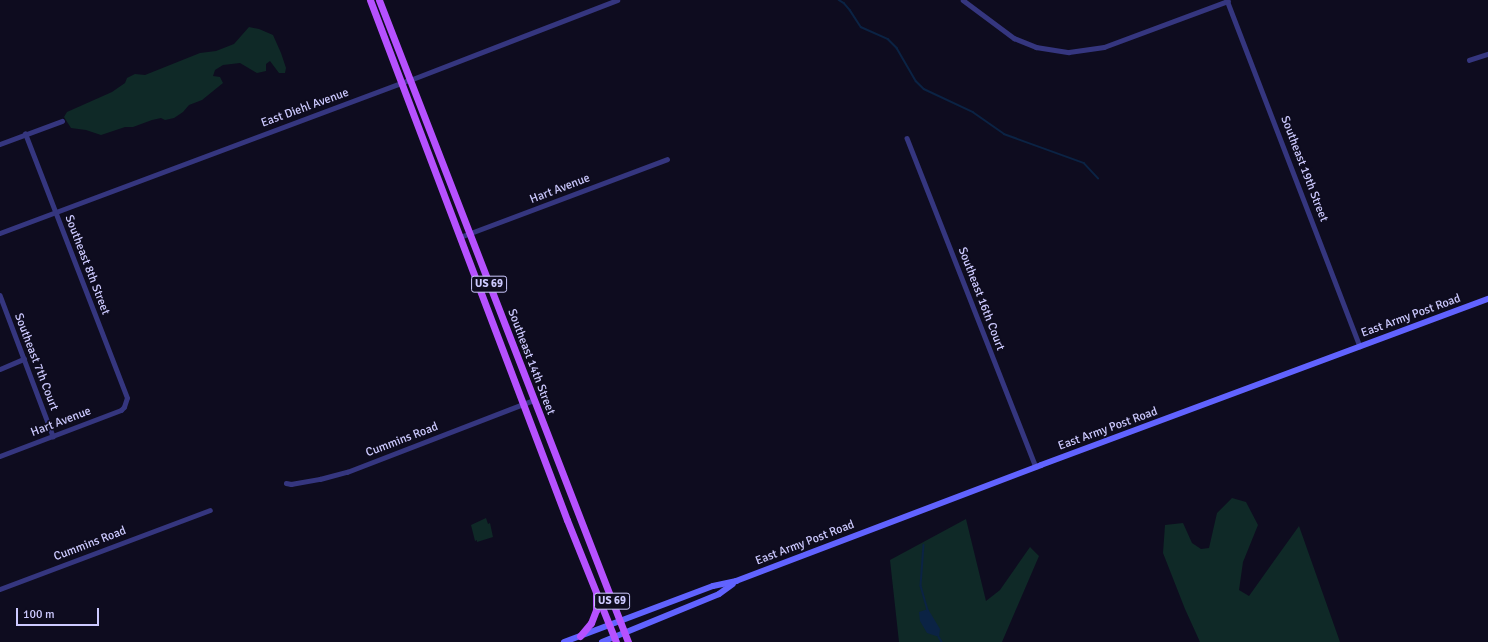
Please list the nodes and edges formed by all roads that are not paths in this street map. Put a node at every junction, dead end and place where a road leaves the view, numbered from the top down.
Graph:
1 (370, 0) edge
2 (379, 0) edge
3 (617, 0) edge
4 (963, 0) edge
5 (1228, 0) edge
6 (1488, 54) edge
7 (1469, 60) dead end
8 (410, 80) junction
9 (401, 83) junction
10 (62, 121) dead end
11 (25, 134) junction
12 (907, 138) dead end
13 (0, 144) edge
14 (667, 159) dead end
15 (55, 212) junction
16 (0, 233) edge
17 (470, 234) junction
18 (460, 237) junction
19 (0, 295) edge
20 (1488, 299) edge
21 (1360, 346) junction
22 (24, 359) junction
23 (0, 369) edge
24 (534, 400) junction
25 (126, 403) joint
26 (523, 404) junction
27 (53, 436) junction
28 (0, 456) edge
29 (1036, 467) junction
30 (286, 482) dead end
31 (210, 510) dead end
32 (736, 582) junction
33 (0, 589) edge
34 (596, 590) junction
35 (620, 621) junction
36 (610, 625) junction
37 (625, 634) junction
38 (580, 636) junction
39 (615, 640) edge
40 (564, 642) edge
41 (602, 642) edge
42 (628, 642) edge

1 - 9 main road, Southeast 14th Street / US 69
2 - 8 main road, Southeast 14th Street / US 69
3 - 8 street, East Diehl Avenue
4 - 5 street
5 - 21 street, Southeast 19th Street
6 - 7 street
8 - 9 street, East Diehl Avenue
8 - 17 main road, Southeast 14th Street / US 69
9 - 15 street, East Diehl Avenue
9 - 18 main road, Southeast 14th Street / US 69
10 - 11 street
11 - 13 street
11 - 15 street, Southeast 8th Street
12 - 29 street, Southeast 16th Court
14 - 17 street, Hart Avenue
15 - 16 street, East Diehl Avenue
15 - 25 street, Southeast 8th Street
17 - 18 street, Hart Avenue
17 - 24 main road, Southeast 14th Street / US 69
18 - 26 main road, Southeast 14th Street / US 69
19 - 22 street, Southeast 7th Court
20 - 21 main road, East Army Post Road
21 - 29 main road, East Army Post Road
22 - 23 street
22 - 27 street, Southeast 7th Court
24 - 26 street, Cummins Road
24 - 35 main road, Southeast 14th Street / US 69
25 - 27 street, Hart Avenue
26 - 30 street, Cummins Road
26 - 34 main road, Southeast 14th Street / US 69
27 - 28 street, Hart Avenue
29 - 32 main road, East Army Post Road
31 - 33 street, Cummins Road
32 - 35 main road, East Army Post Road
32 - 37 main road, East Army Post Road
34 - 36 main road, Southeast 14th Street / US 69
34 - 38 main road
35 - 36 main road, East Army Post Road
35 - 37 main road, Southeast 14th Street / US 69
36 - 38 main road, East Army Post Road
36 - 39 main road, Southeast 14th Street / US 69
37 - 39 main road, East Army Post Road
37 - 42 main road, Southeast 14th Street / US 69
38 - 40 main road, East Army Post Road
39 - 41 main road, East Army Post Road

